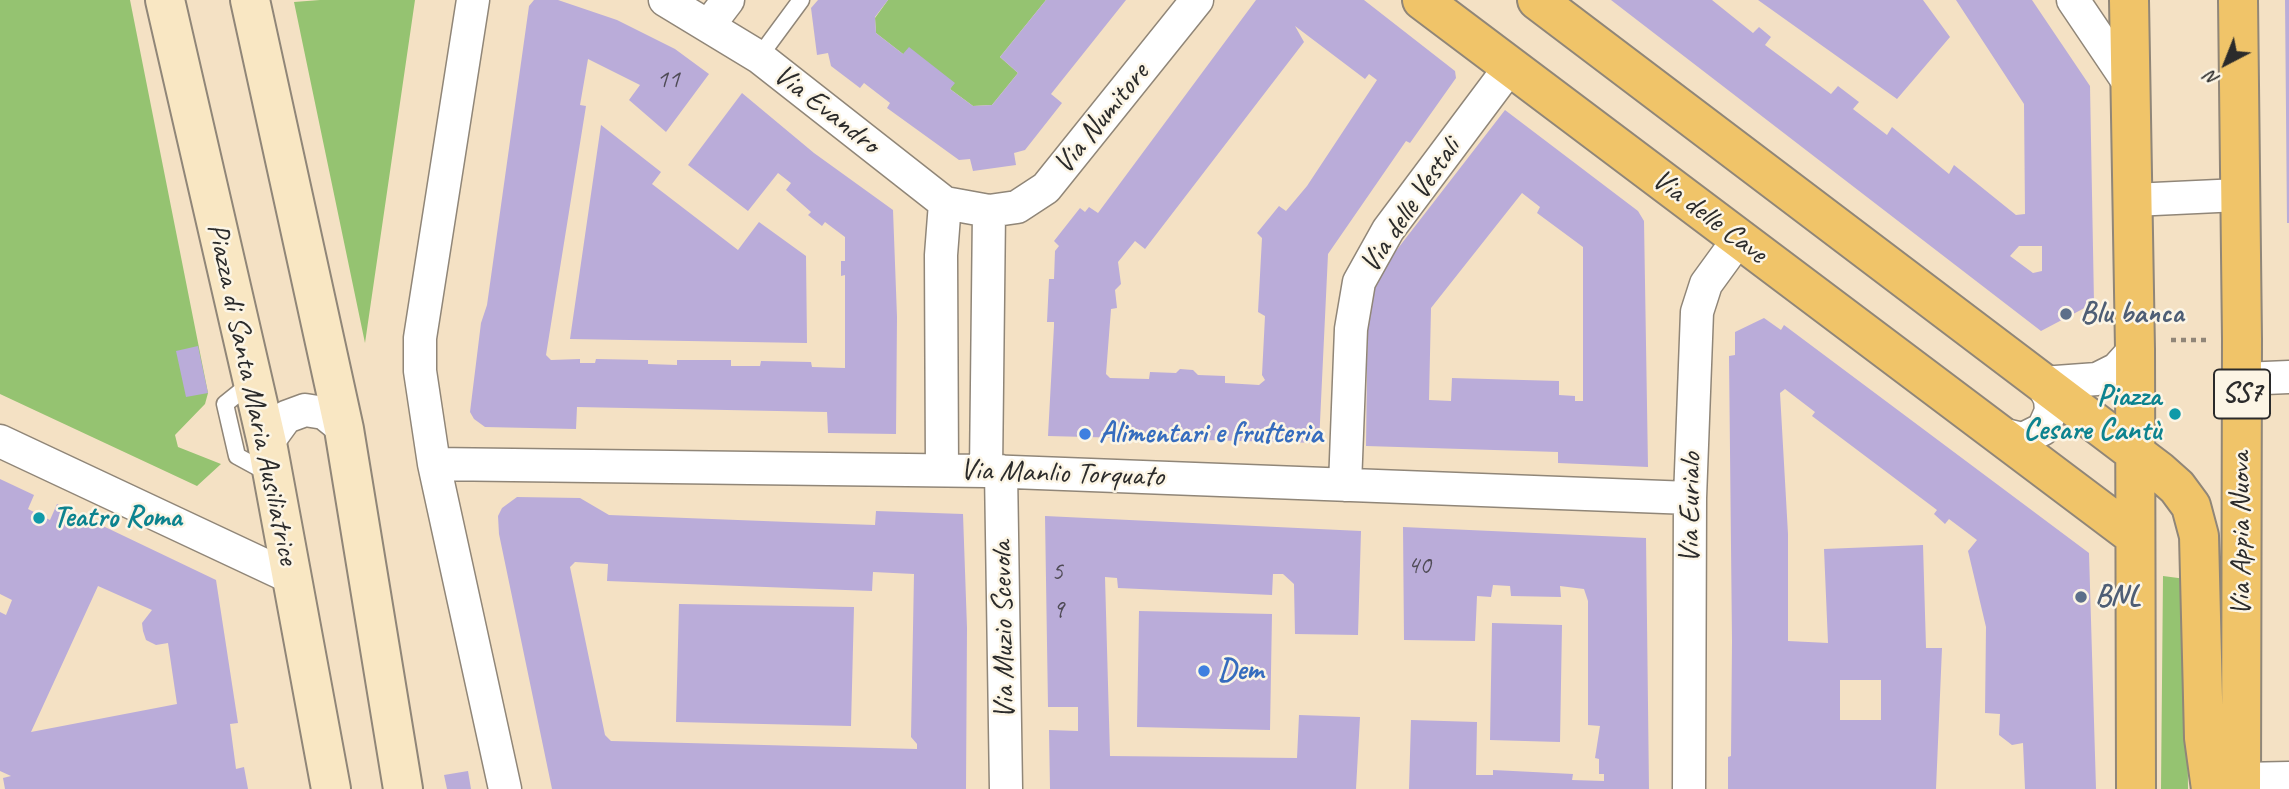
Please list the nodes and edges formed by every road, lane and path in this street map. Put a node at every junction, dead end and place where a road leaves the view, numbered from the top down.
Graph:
1 (165, 0) edge
2 (250, 0) edge
3 (473, 0) edge
4 (665, 0) edge
5 (728, 0) edge
6 (801, 0) edge
7 (1196, 0) edge
8 (1422, 0) edge
9 (1536, 0) edge
10 (2073, 0) edge
11 (2129, 0) edge
12 (2238, 0) edge
13 (709, 25) junction
14 (759, 57) junction
15 (1510, 67) junction
16 (2129, 83) junction
17 (2239, 195) junction
18 (2133, 200) junction
19 (945, 203) junction
20 (989, 211) junction
21 (1738, 240) junction
22 (2220, 340) dead end
23 (2151, 344) junction
24 (2289, 377) edge
25 (2242, 379) junction
26 (2042, 383) junction
27 (344, 429) junction
28 (1997, 433) junction
29 (0, 442) edge
30 (2134, 452) junction
31 (270, 460) junction
32 (434, 464) junction
33 (942, 470) junction
34 (994, 471) junction
35 (1345, 485) junction
36 (1690, 498) junction
37 (2133, 535) junction
38 (292, 578) junction
39 (2289, 778) edge
40 (2231, 786) edge
41 (331, 789) edge
42 (403, 789) edge
43 (506, 789) edge
44 (1006, 789) edge
45 (1689, 789) edge
46 (2136, 789) edge

1 - 31 main road, Piazza di Santa Maria Ausiliatrice
2 - 27 main road
3 - 32 street
4 - 13 street, Via Evandro
5 - 13 street
6 - 14 lane
7 - 20 street, Via Numitore
8 - 15 main road, Via delle Cave
9 - 26 main road
10 - 16 street
11 - 16 main road
12 - 17 main road, Via Appia Nuova / SS7
13 - 14 street, Via Evandro
14 - 19 street, Via Evandro
15 - 21 main road, Via delle Cave
15 - 35 street, Via delle Vestali
16 - 18 main road
17 - 18 street
17 - 25 main road, Via Appia Nuova / SS7
18 - 23 main road
19 - 20 street, Via Evandro
19 - 33 street
20 - 34 street, Via Muzio Scevola
21 - 28 main road, Via delle Cave
21 - 36 street, Via Eurialo
22 - 23 path
23 - 26 street
23 - 30 main road
24 - 25 street
25 - 40 main road, Via Appia Nuova / SS7
26 - 28 street
26 - 30 main road
27 - 31 street
27 - 42 main road
28 - 37 main road, Via delle Cave
29 - 38 street
30 - 37 main road
30 - 40 main road
31 - 38 main road, Piazza di Santa Maria Ausiliatrice
32 - 33 street, Via Manlio Torquato
32 - 43 street
33 - 34 street, Via Manlio Torquato
34 - 35 street, Via Manlio Torquato
34 - 44 street, Via Muzio Scevola
35 - 36 street, Via Manlio Torquato
36 - 45 street, Via Eurialo
37 - 46 main road
38 - 41 main road, Piazza di Santa Maria Ausiliatrice
39 - 40 street

